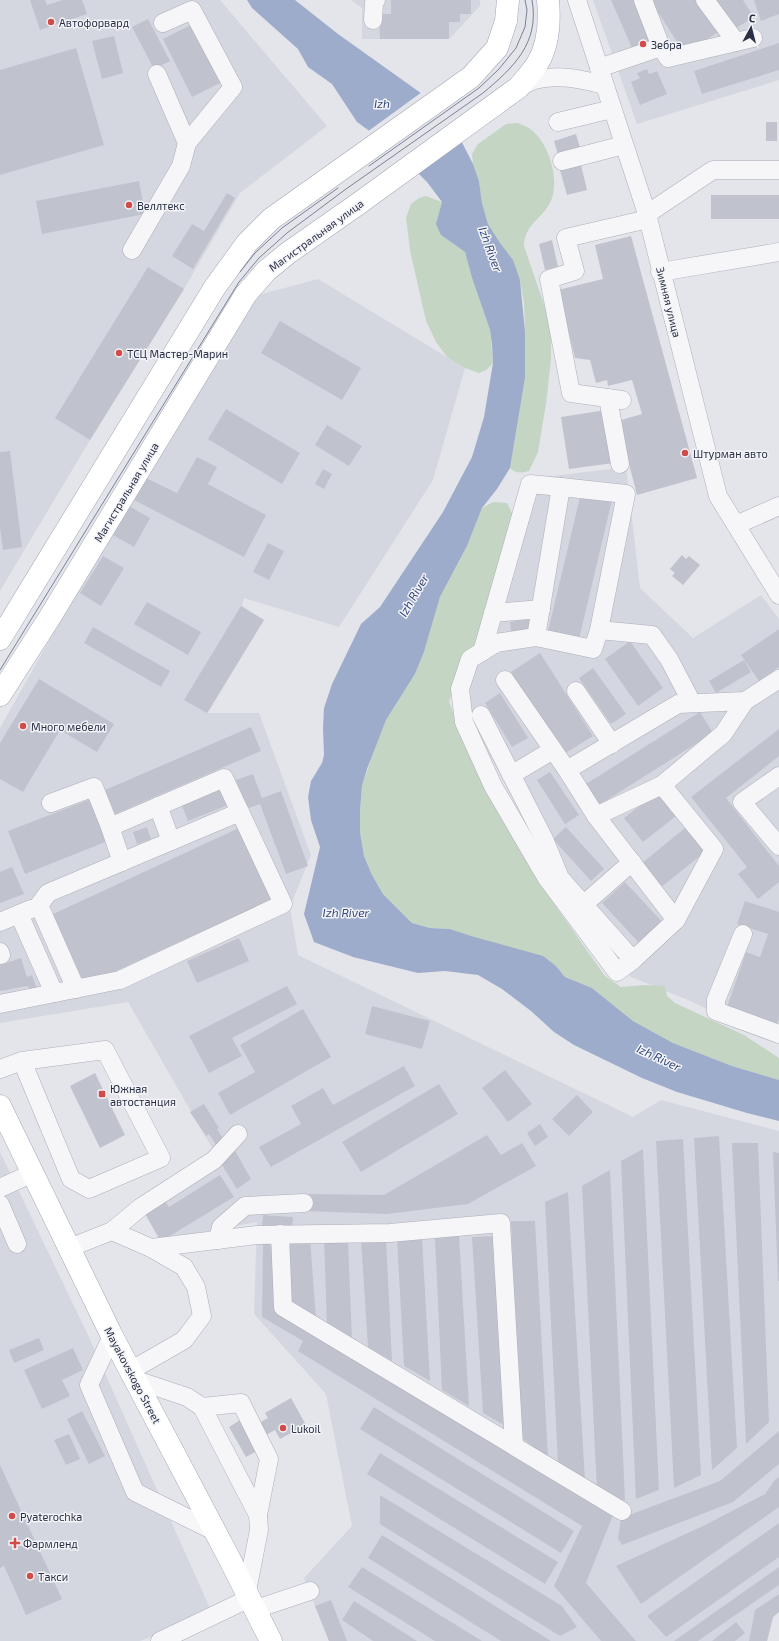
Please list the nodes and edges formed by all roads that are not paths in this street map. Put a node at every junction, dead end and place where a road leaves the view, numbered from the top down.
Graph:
1 (376, 0) edge
2 (508, 0) edge
3 (548, 0) edge
4 (577, 0) edge
5 (643, 0) edge
6 (705, 0) edge
7 (373, 20) dead end
8 (163, 23) dead end
9 (661, 46) junction
10 (599, 68) junction
11 (157, 74) dead end
12 (604, 85) junction
13 (519, 86) junction
14 (612, 109) junction
15 (558, 122) dead end
16 (187, 143) junction
17 (624, 145) junction
18 (562, 161) dead end
19 (779, 170) edge
20 (648, 217) junction
21 (132, 250) dead end
22 (779, 252) edge
23 (660, 272) junction
24 (620, 464) dead end
25 (561, 487) junction
26 (779, 506) edge
27 (736, 525) junction
28 (779, 595) edge
29 (541, 609) junction
30 (493, 613) junction
31 (599, 630) junction
32 (2, 633) edge
33 (536, 637) junction
34 (482, 652) junction
35 (779, 679) edge
36 (506, 680) dead end
37 (576, 691) dead end
38 (0, 695) edge
39 (745, 701) junction
40 (692, 703) junction
41 (481, 715) dead end
42 (612, 744) junction
43 (553, 750) junction
44 (567, 770) junction
45 (511, 775) junction
46 (779, 776) edge
47 (662, 785) junction
48 (51, 803) dead end
49 (158, 806) junction
50 (240, 812) junction
51 (596, 816) junction
52 (110, 827) junction
53 (171, 841) junction
54 (779, 846) edge
55 (122, 862) junction
56 (632, 862) junction
57 (583, 904) junction
58 (39, 905) junction
59 (19, 914) junction
60 (676, 920) junction
61 (0, 922) edge
62 (744, 934) dead end
63 (633, 960) junction
64 (76, 989) junction
65 (54, 993) junction
66 (0, 1004) edge
67 (779, 1034) edge
68 (22, 1061) junction
69 (0, 1068) edge
70 (0, 1106) edge
71 (238, 1134) dead end
72 (32, 1173) junction
73 (0, 1188) edge
74 (304, 1203) dead end
75 (0, 1204) edge
76 (112, 1231) junction
77 (280, 1234) junction
78 (218, 1240) junction
79 (17, 1244) dead end
80 (69, 1248) junction
81 (151, 1248) junction
82 (112, 1336) junction
83 (133, 1375) junction
84 (202, 1407) junction
85 (514, 1445) junction
86 (622, 1511) dead end
87 (258, 1515) junction
88 (214, 1531) junction
89 (310, 1591) dead end
90 (251, 1599) junction
91 (160, 1641) edge
92 (271, 1641) edge

1 - 7 street
2 - 32 main road
3 - 13 main road, Магистральная улица
4 - 10 street, Зимняя улица
5 - 9 street
6 - 9 street
8 - 16 street
9 - 10 street
10 - 12 street, Зимняя улица
11 - 16 street
12 - 13 street
12 - 14 street, Зимняя улица
13 - 38 main road, Магистральная улица
14 - 15 street
14 - 17 street, Зимняя улица
16 - 21 street
17 - 18 street
17 - 20 street, Зимняя улица
19 - 20 street
20 - 23 street, Зимняя улица
20 - 24 street
22 - 23 street
23 - 27 street, Зимняя улица
25 - 29 street
25 - 30 street
25 - 31 street
26 - 27 street
27 - 28 street, Зимняя улица
29 - 30 street
29 - 33 street
30 - 34 street
31 - 33 street
31 - 40 street
33 - 34 street
34 - 63 street
35 - 39 street
36 - 43 street
37 - 42 street
39 - 40 street
39 - 47 street
40 - 42 street
41 - 45 street
42 - 44 street
43 - 44 street
43 - 45 street
44 - 51 street
45 - 57 street
46 - 54 street
47 - 51 street
47 - 60 street
48 - 52 street
49 - 50 street
49 - 52 street
49 - 53 street
50 - 53 street
50 - 64 street
51 - 56 street
52 - 55 street
53 - 55 street
55 - 58 street
56 - 57 street
56 - 60 street
57 - 63 street
58 - 59 street
58 - 64 street
59 - 61 street
59 - 65 street
60 - 63 street
62 - 67 street
64 - 65 street
65 - 66 street
68 - 68 street
68 - 69 street
70 - 72 main road, Mayakovskogo Street
71 - 76 street
72 - 73 street
72 - 80 main road, Mayakovskogo Street
74 - 78 street
75 - 79 street
76 - 80 street
76 - 81 street
77 - 78 street
77 - 85 street
77 - 85 street
78 - 81 street
80 - 82 main road, Mayakovskogo Street
81 - 83 street
82 - 83 main road, Mayakovskogo Street
82 - 88 street
83 - 84 street
83 - 88 main road, Mayakovskogo Street
84 - 87 street
84 - 87 street
85 - 86 street
87 - 90 street
88 - 90 main road, Mayakovskogo Street
89 - 90 street
90 - 91 street
90 - 92 main road, Mayakovskogo Street

